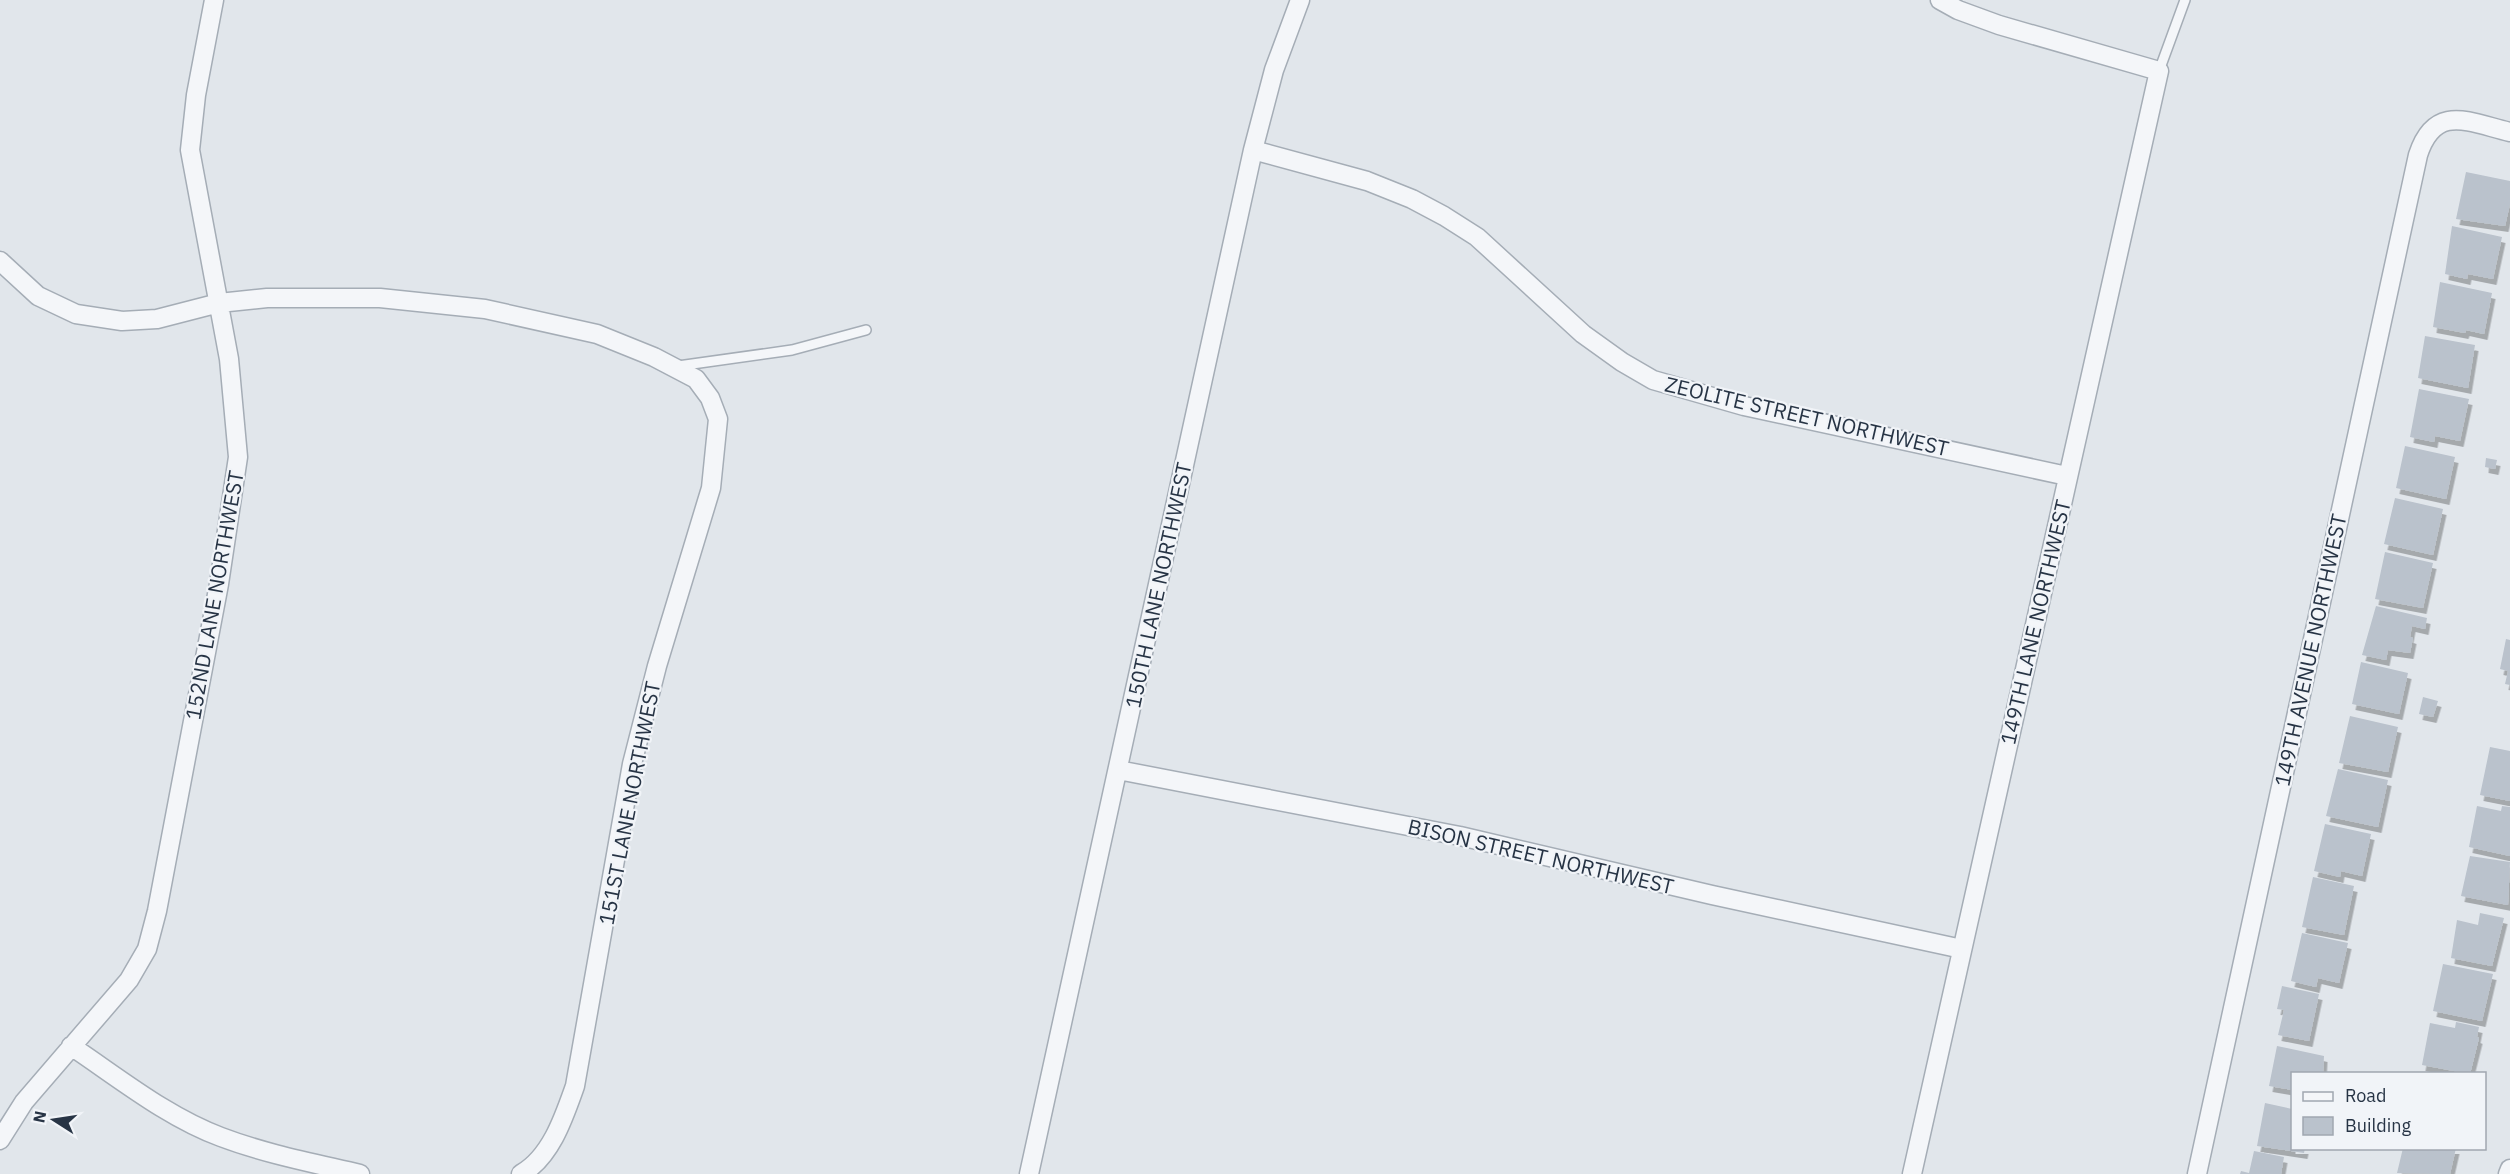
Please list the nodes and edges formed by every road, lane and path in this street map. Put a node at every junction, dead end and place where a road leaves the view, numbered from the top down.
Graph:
1 (214, 0) edge
2 (1300, 0) edge
3 (1940, 0) edge
4 (2185, 0) edge
5 (2159, 71) junction
6 (2510, 132) edge
7 (1253, 150) junction
8 (0, 261) edge
9 (219, 303) junction
10 (866, 330) dead end
11 (673, 367) junction
12 (2067, 476) junction
13 (1118, 770) junction
14 (1962, 949) junction
15 (71, 1047) junction
16 (0, 1140) edge
17 (2510, 1169) edge
18 (360, 1174) edge
19 (521, 1174) edge
20 (1029, 1174) edge
21 (1912, 1174) edge
22 (2197, 1174) edge
23 (2508, 1174) edge

1 - 9 street, 152ND LANE NORTHWEST
2 - 7 street, 150TH LANE NORTHWEST
3 - 5 street
4 - 5 lane
5 - 12 street, 149TH LANE NORTHWEST
6 - 22 street, 149TH AVENUE NORTHWEST
7 - 12 street, ZEOLITE STREET NORTHWEST
7 - 13 street, 150TH LANE NORTHWEST
8 - 9 street, 151ST LANE NORTHWEST
9 - 11 street, 151ST LANE NORTHWEST
9 - 15 street, 152ND LANE NORTHWEST
10 - 11 lane
11 - 19 street, 151ST LANE NORTHWEST
12 - 14 street, 149TH LANE NORTHWEST
13 - 14 street, BISON STREET NORTHWEST
13 - 20 street, 150TH LANE NORTHWEST
14 - 21 street, 149TH LANE NORTHWEST
15 - 16 street, 152ND LANE NORTHWEST
15 - 18 street
17 - 23 street

